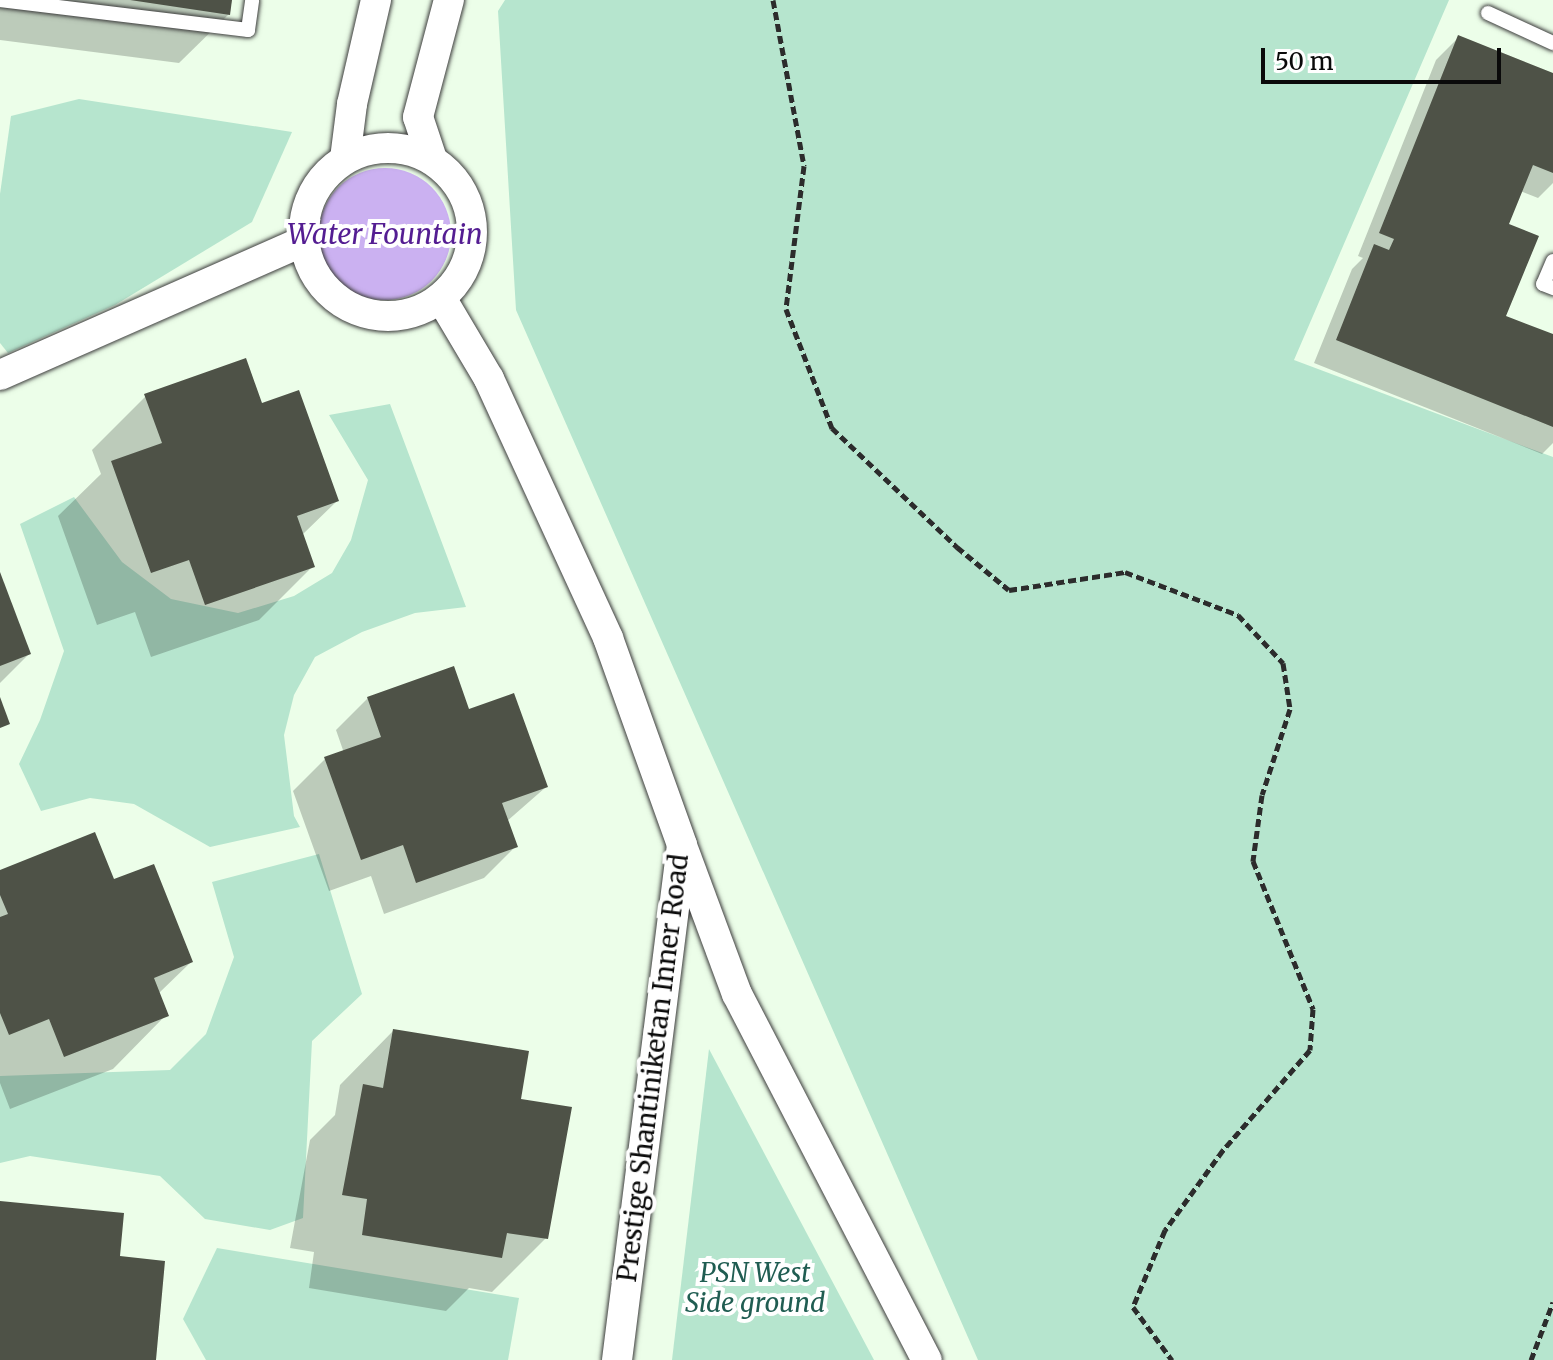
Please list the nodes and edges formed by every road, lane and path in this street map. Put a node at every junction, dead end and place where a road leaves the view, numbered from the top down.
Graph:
1 (0, 0) edge
2 (252, 0) edge
3 (376, 0) edge
4 (449, 0) edge
5 (773, 0) edge
6 (1488, 13) dead end
7 (1553, 43) edge
8 (345, 159) junction
9 (432, 159) junction
10 (304, 241) junction
11 (1553, 261) edge
12 (1553, 288) edge
13 (441, 298) junction
14 (0, 375) edge
15 (682, 845) junction
16 (1553, 1302) edge
17 (617, 1360) edge
18 (927, 1360) edge
19 (1172, 1360) edge
20 (1531, 1360) edge

1 - 2 lane
3 - 8 street
4 - 9 street
5 - 19 path
6 - 7 lane
8 - 9 street
8 - 10 street
9 - 13 street
10 - 13 street
10 - 14 street
11 - 12 lane
13 - 15 street, Prestige Shantiniketan Inner Road
15 - 17 street, Prestige Shantiniketan Inner Road
15 - 18 street
16 - 20 path

